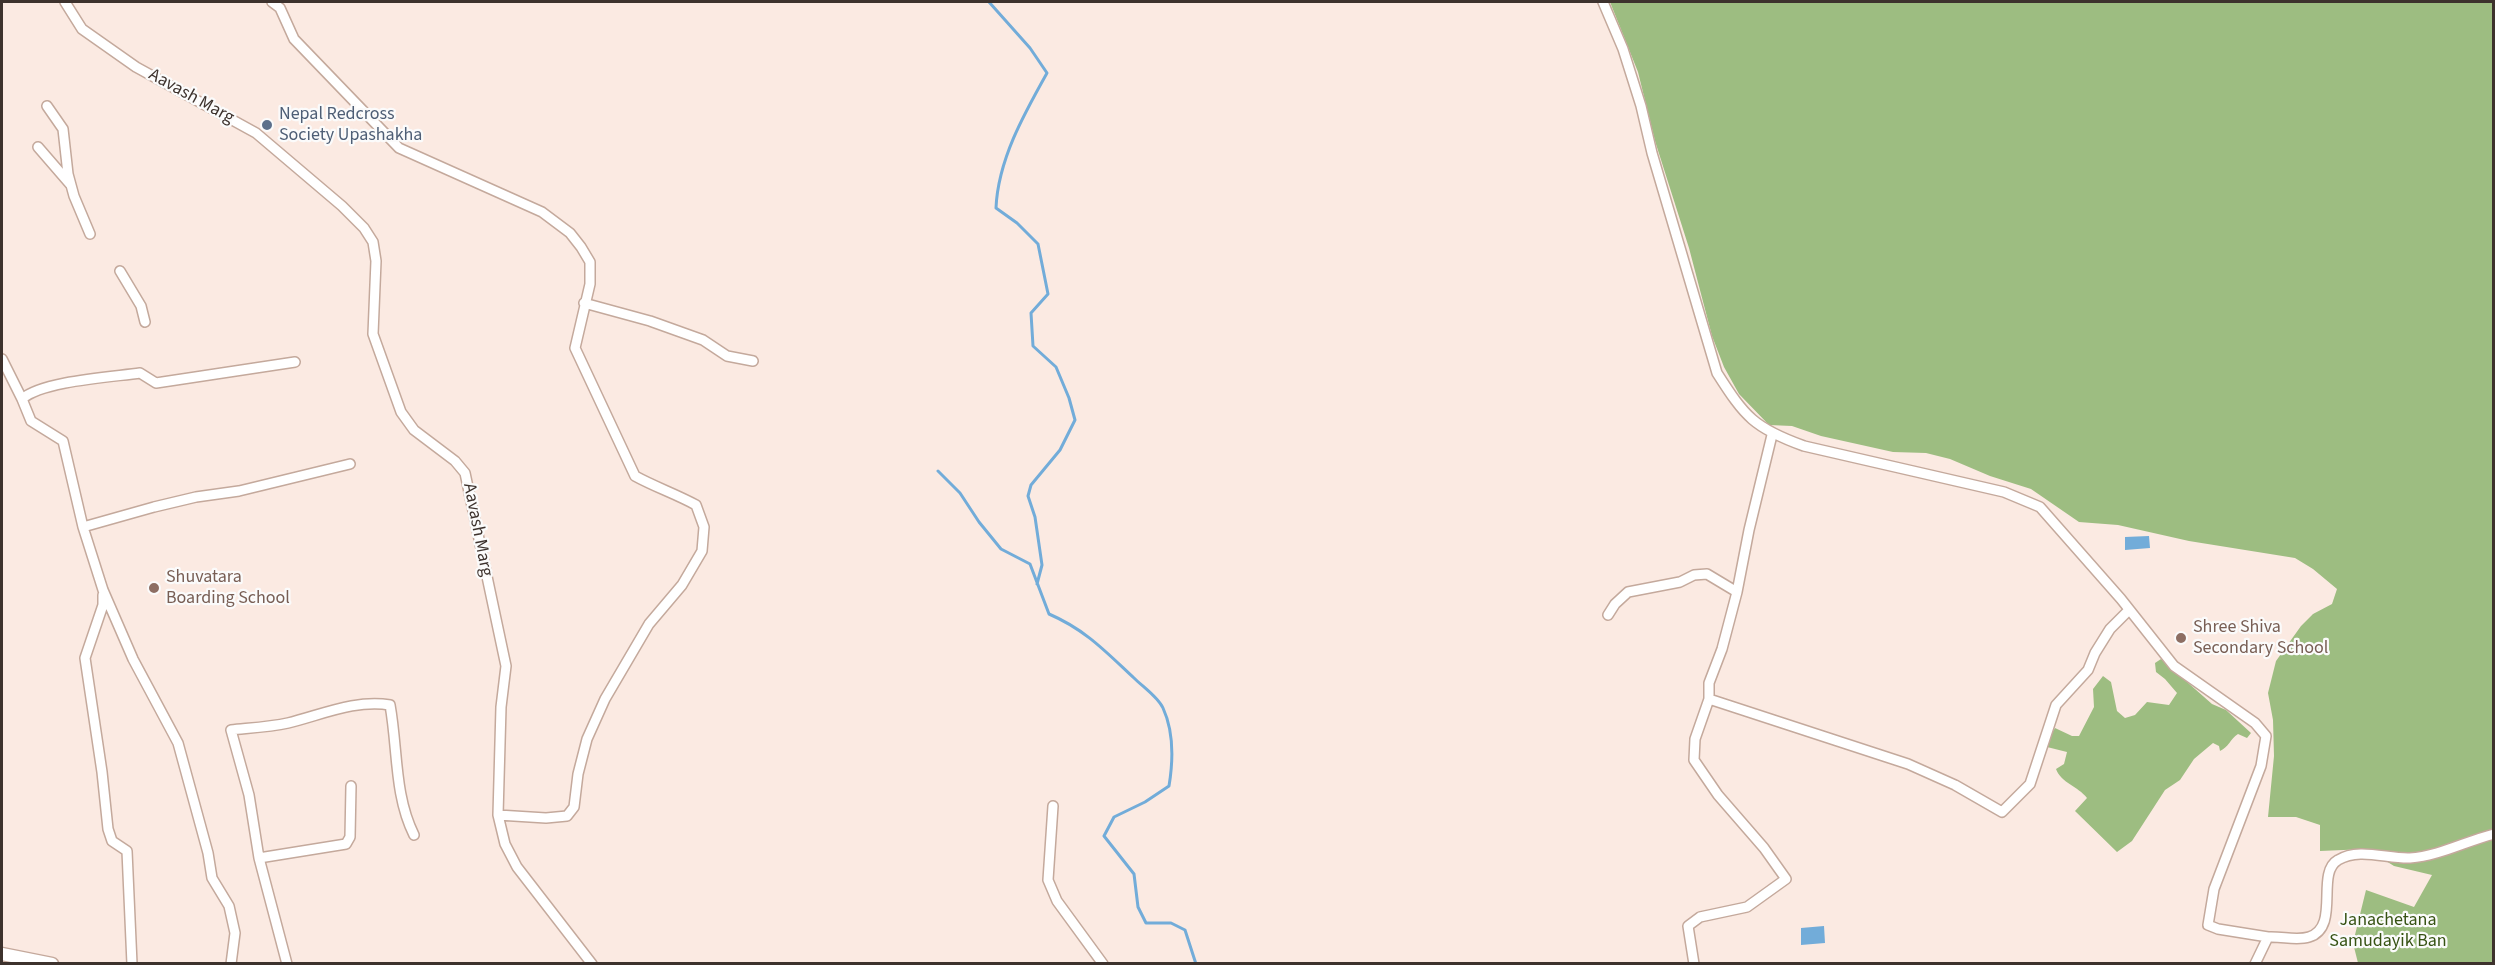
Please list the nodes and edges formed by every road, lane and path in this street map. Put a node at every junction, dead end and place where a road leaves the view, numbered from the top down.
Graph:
1 (65, 2) edge
2 (272, 2) edge
3 (1603, 2) edge
4 (47, 106) dead end
5 (38, 147) dead end
6 (71, 185) junction
7 (90, 234) dead end
8 (120, 271) dead end
9 (584, 303) junction
10 (145, 322) dead end
11 (2, 359) edge
12 (753, 361) dead end
13 (295, 362) dead end
14 (22, 399) junction
15 (1772, 435) junction
16 (350, 464) dead end
17 (83, 527) junction
18 (103, 590) junction
19 (1737, 592) junction
20 (2129, 610) junction
21 (1608, 615) dead end
22 (1709, 699) junction
23 (351, 786) dead end
24 (1053, 806) dead end
25 (498, 814) junction
26 (2493, 834) edge
27 (414, 835) dead end
28 (259, 858) junction
29 (2268, 937) junction
30 (2, 954) edge
31 (52, 963) edge
32 (132, 963) edge
33 (231, 963) edge
34 (287, 963) edge
35 (592, 963) edge
36 (1103, 963) edge
37 (1694, 963) edge
38 (2255, 963) edge

1 - 25 street, Aavash Marg
2 - 9 street
3 - 15 street
4 - 6 street
5 - 6 street
6 - 7 street
8 - 10 street
9 - 12 street
9 - 25 street
11 - 14 street
13 - 14 street
14 - 17 street
15 - 19 street
15 - 20 street
16 - 17 street
17 - 18 street
18 - 32 street
18 - 33 street
19 - 21 street
19 - 22 street
20 - 22 street
20 - 29 street
22 - 37 street
23 - 28 street
24 - 36 street
25 - 35 street, Aavash Marg
26 - 29 street
27 - 28 street
28 - 34 street
29 - 38 street
30 - 31 main road

